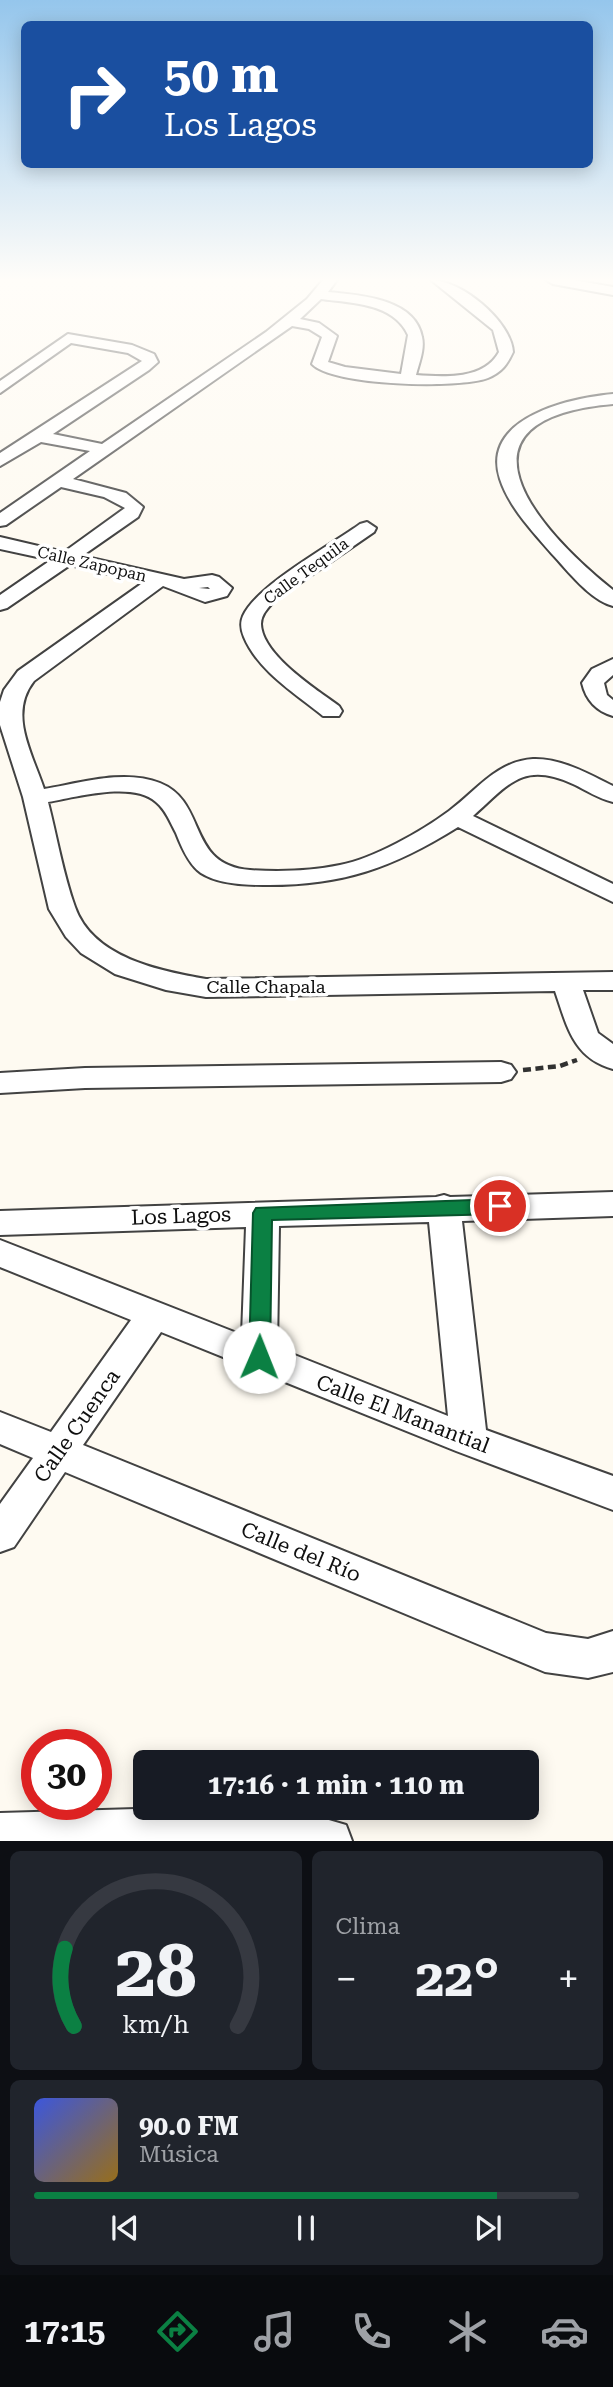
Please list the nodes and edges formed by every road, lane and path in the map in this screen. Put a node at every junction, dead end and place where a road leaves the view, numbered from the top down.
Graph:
1 (30, 366) edge
2 (144, 366) edge
3 (225, 366) edge
4 (322, 366) edge
5 (411, 366) edge
6 (501, 366) edge
7 (408, 379) junction
8 (0, 388) edge
9 (613, 399) edge
10 (43, 432) junction
11 (110, 445) junction
12 (0, 461) edge
13 (58, 481) junction
14 (0, 521) edge
15 (366, 528) dead end
16 (0, 543) edge
17 (68, 558) junction
18 (159, 580) junction
19 (264, 600) junction
20 (613, 600) edge
21 (0, 604) edge
22 (613, 665) edge
23 (613, 709) edge
24 (331, 711) dead end
25 (613, 795) edge
26 (35, 797) junction
27 (457, 817) junction
28 (613, 894) edge
29 (613, 981) edge
30 (566, 982) junction
31 (605, 1054) edge
32 (500, 1072) joint
33 (0, 1083) edge
34 (444, 1208) junction
35 (612, 1208) edge
36 (263, 1213) junction
37 (0, 1223) edge
38 (0, 1253) edge
39 (153, 1316) junction
40 (259, 1357) junction
41 (0, 1428) edge
42 (468, 1440) junction
43 (60, 1453) junction
44 (613, 1493) edge
45 (0, 1535) edge
46 (609, 1654) edge
47 (0, 1835) edge
48 (330, 1841) edge

1 - 8 street
2 - 10 street
3 - 11 street
4 - 7 street
5 - 7 street
6 - 7 street
9 - 20 street
10 - 11 street
10 - 12 street
11 - 13 street
13 - 14 street
13 - 17 street
15 - 19 street, Calle Tequila
16 - 17 street, Calle Zapopan
17 - 18 street, Calle Zapopan
17 - 21 street
18 - 19 street, Calle Zapopan
18 - 26 street, Calle Chapala
19 - 24 street, Calle Tequila
22 - 23 street
25 - 27 street
26 - 27 street
26 - 30 street, Calle Chapala
27 - 28 street
29 - 30 street, Calle Chapala
30 - 31 street
31 - 32 path
32 - 33 street
34 - 35 street, Los Lagos
34 - 36 street, Los Lagos
34 - 42 street
36 - 37 street, Los Lagos
36 - 40 street
38 - 39 street, Calle El Manantial
39 - 40 street, Calle El Manantial
39 - 43 street, Calle Cuenca
40 - 42 street, Calle El Manantial
41 - 43 street, Calle del Río
42 - 44 street, Calle El Manantial
43 - 45 street, Calle Cuenca
43 - 46 street, Calle del Río
47 - 48 street

